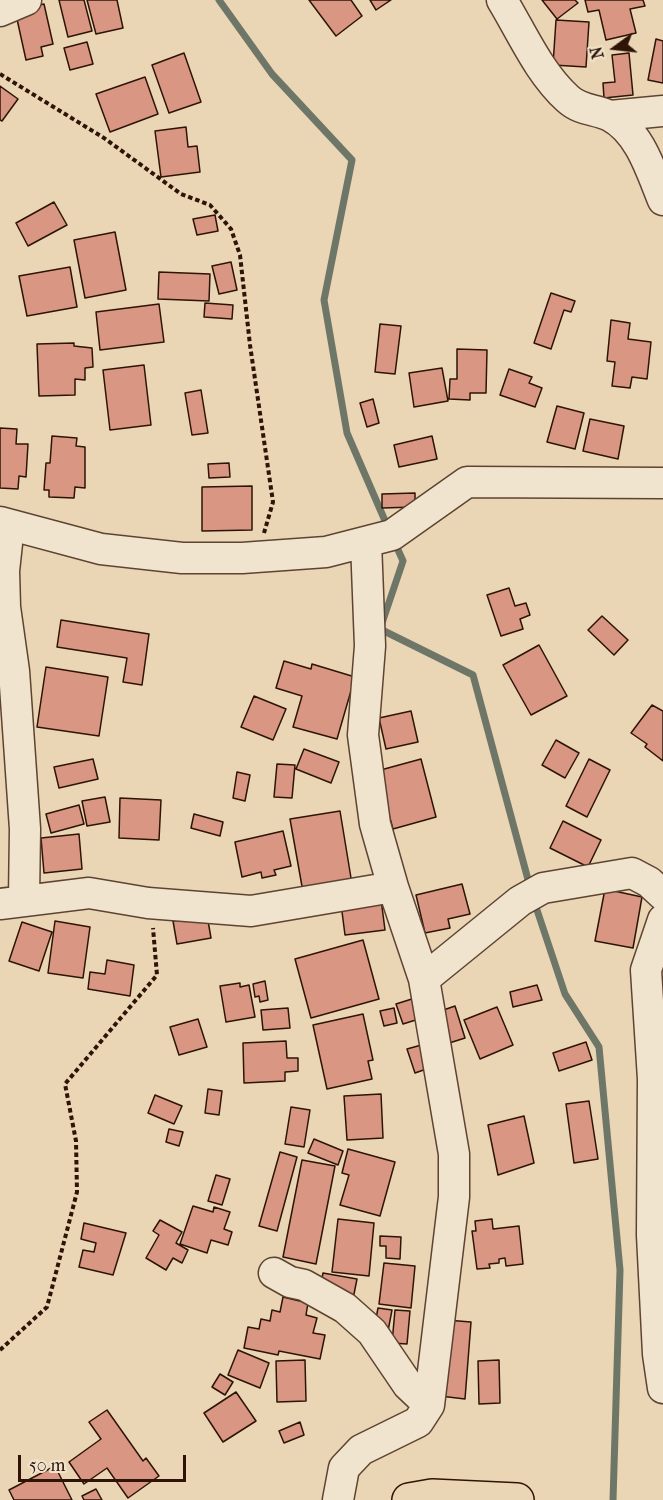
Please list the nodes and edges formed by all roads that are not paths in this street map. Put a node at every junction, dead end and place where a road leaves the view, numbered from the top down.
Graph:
1 (26, 0) edge
2 (502, 0) edge
3 (0, 11) edge
4 (663, 111) edge
5 (610, 116) junction
6 (663, 200) edge
7 (663, 483) edge
8 (5, 523) edge
9 (366, 542) junction
10 (393, 887) junction
11 (663, 895) edge
12 (12, 901) edge
13 (663, 920) edge
14 (424, 979) junction
15 (274, 1273) dead end
16 (663, 1388) edge
17 (429, 1405) junction
18 (338, 1500) edge
19 (409, 1500) edge
20 (517, 1500) edge

1 - 3 street
2 - 5 street
4 - 5 street
5 - 6 street
7 - 9 street
8 - 9 street
8 - 12 street
9 - 10 street
10 - 12 street
10 - 14 street
11 - 14 street
13 - 16 street
14 - 17 street
15 - 17 street
17 - 18 street
19 - 20 main road

